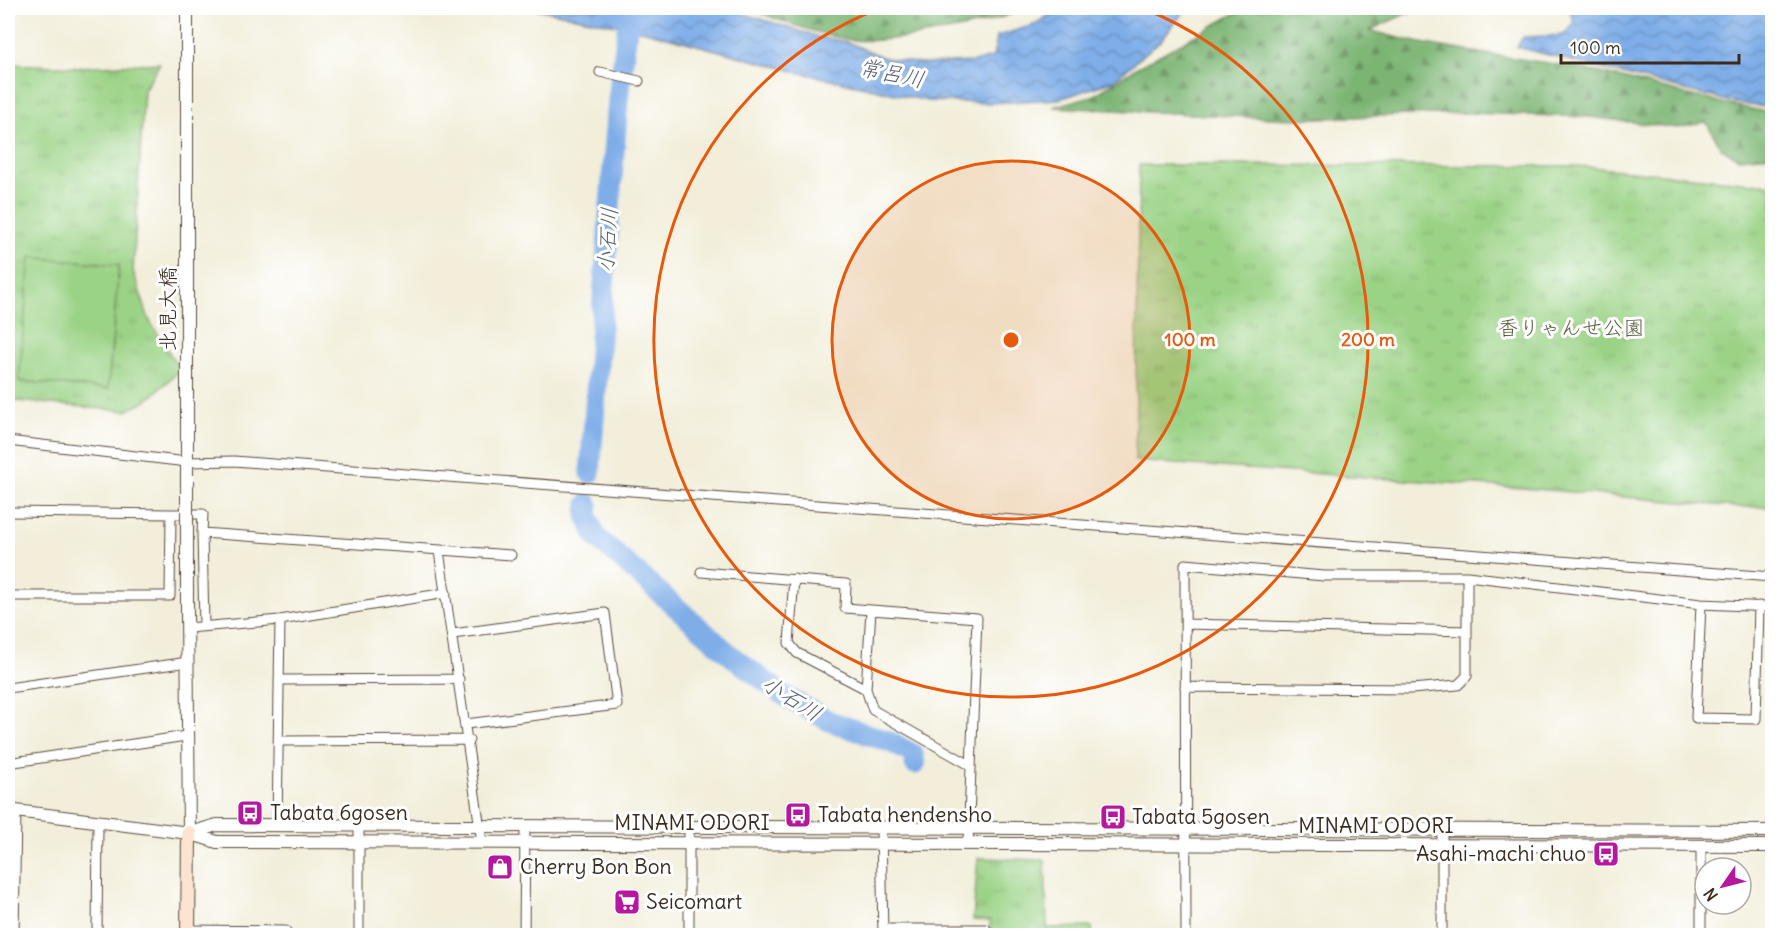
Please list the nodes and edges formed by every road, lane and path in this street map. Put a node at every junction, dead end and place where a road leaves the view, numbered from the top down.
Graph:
1 (187, 8) edge
2 (600, 72) dead end
3 (639, 81) dead end
4 (8, 441) edge
5 (187, 462) junction
6 (8, 512) edge
7 (171, 513) junction
8 (202, 533) junction
9 (439, 551) junction
10 (511, 555) dead end
11 (701, 572) dead end
12 (1467, 576) junction
13 (1773, 577) edge
14 (794, 579) junction
15 (447, 593) junction
16 (8, 596) edge
17 (1701, 604) junction
18 (1759, 606) junction
19 (1773, 607) edge
20 (871, 610) junction
21 (280, 620) junction
22 (1185, 624) junction
23 (204, 626) junction
24 (188, 628) junction
25 (1467, 631) junction
26 (453, 634) junction
27 (188, 662) junction
28 (459, 679) junction
29 (279, 680) junction
30 (1185, 687) junction
31 (8, 688) edge
32 (866, 689) junction
33 (466, 724) junction
34 (186, 736) junction
35 (469, 740) junction
36 (278, 741) junction
37 (8, 763) edge
38 (970, 765) junction
39 (12, 811) edge
40 (98, 823) junction
41 (277, 826) junction
42 (359, 826) junction
43 (480, 826) junction
44 (525, 826) junction
45 (689, 827) junction
46 (881, 828) junction
47 (968, 828) junction
48 (1186, 829) junction
49 (1442, 830) junction
50 (1773, 831) edge
51 (189, 833) junction
52 (359, 842) junction
53 (482, 842) junction
54 (524, 842) junction
55 (689, 843) junction
56 (881, 844) junction
57 (968, 844) junction
58 (1186, 845) junction
59 (1443, 846) junction
60 (1701, 846) junction
61 (1773, 846) edge
62 (883, 932) edge
63 (188, 933) edge
64 (14, 936) edge
65 (97, 936) edge
66 (286, 936) edge
67 (359, 936) edge
68 (524, 936) edge
69 (689, 936) edge
70 (986, 936) edge
71 (1186, 936) edge
72 (1442, 936) edge
73 (1701, 936) edge

1 - 5 street, 北見大橋
2 - 3 street
4 - 5 street
5 - 13 street
5 - 24 street, 北見大橋, bridge
6 - 7 street
7 - 8 street
7 - 16 street
8 - 9 street
8 - 23 street
9 - 10 street
9 - 15 street
11 - 14 street
12 - 17 street
12 - 22 street
12 - 25 street
14 - 20 street
14 - 32 street
15 - 21 street
15 - 26 street
17 - 18 street
17 - 18 street
18 - 19 street
20 - 32 street
20 - 38 street
21 - 23 street
21 - 29 street
22 - 25 street
22 - 30 street
23 - 24 street
24 - 27 street, 北見大橋
25 - 30 street
26 - 28 street
26 - 33 street
27 - 31 street
27 - 34 street, 北見大橋
28 - 29 street
28 - 33 street
29 - 36 street
30 - 48 street
32 - 38 street
33 - 35 street
34 - 37 street
34 - 51 street, 北見大橋
35 - 36 street
35 - 43 street
36 - 41 street
38 - 47 street
39 - 40 street, MINAMI ODORI
39 - 64 street
40 - 51 street, MINAMI ODORI
40 - 65 street
41 - 42 street, MINAMI ODORI
41 - 51 street, MINAMI ODORI
42 - 43 street, MINAMI ODORI
42 - 52 street
43 - 44 street, MINAMI ODORI
43 - 53 street
44 - 45 street, MINAMI ODORI
44 - 54 street
45 - 46 street, MINAMI ODORI
45 - 55 street
46 - 47 street, MINAMI ODORI
46 - 56 street
47 - 48 street, MINAMI ODORI
47 - 57 street
48 - 49 street, MINAMI ODORI
48 - 58 street
49 - 50 street, MINAMI ODORI
49 - 59 street
51 - 52 street, MINAMI ODORI
51 - 63 main road
52 - 53 street, MINAMI ODORI
52 - 67 street
53 - 54 street, MINAMI ODORI
54 - 55 street, MINAMI ODORI
54 - 68 street
55 - 56 street, MINAMI ODORI
55 - 69 street
56 - 57 street, MINAMI ODORI
56 - 62 street
57 - 58 street, MINAMI ODORI
58 - 59 street, MINAMI ODORI
58 - 71 street
59 - 60 street, MINAMI ODORI
59 - 72 street
60 - 61 street, MINAMI ODORI
60 - 73 street
62 - 70 street
63 - 66 street

